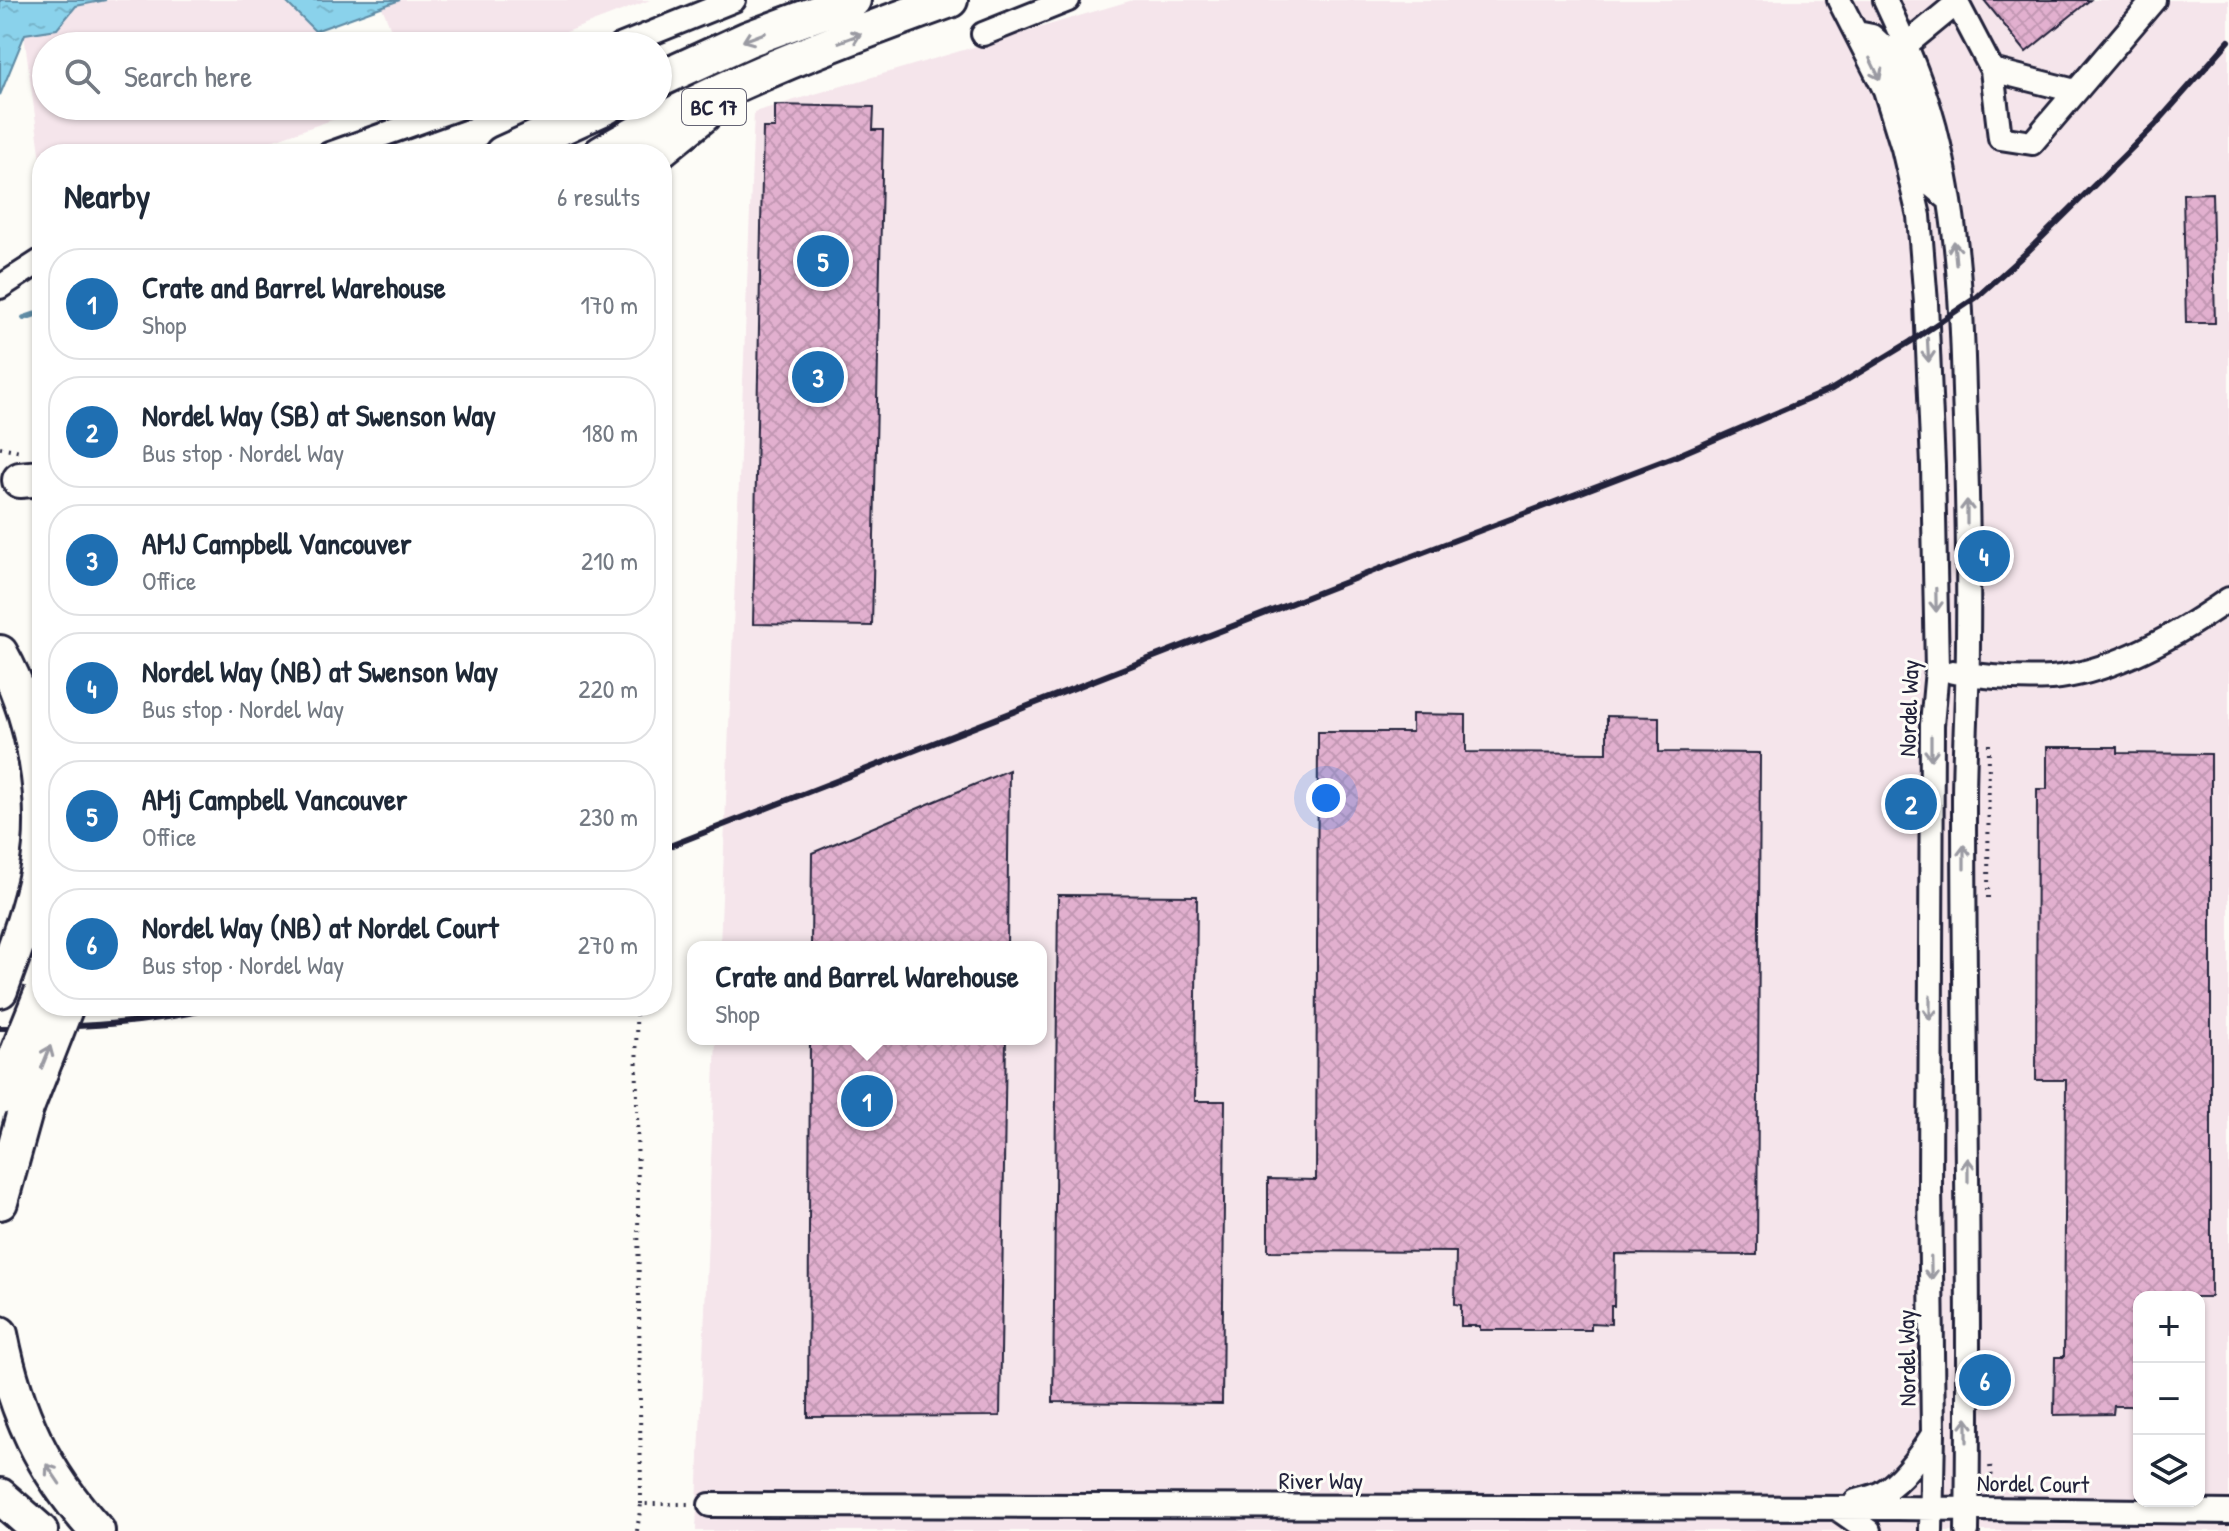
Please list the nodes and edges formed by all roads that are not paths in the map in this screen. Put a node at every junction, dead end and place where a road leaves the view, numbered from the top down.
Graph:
1 (734, 0) edge
2 (853, 0) edge
3 (950, 0) edge
4 (1068, 0) edge
5 (1839, 0) edge
6 (1885, 0) edge
7 (2154, 0) edge
8 (1955, 2) edge
9 (655, 32) edge
10 (1857, 33) junction
11 (983, 34) dead end
12 (1906, 45) junction
13 (777, 66) junction
14 (1992, 70) junction
15 (672, 74) edge
16 (2075, 91) junction
17 (672, 113) edge
18 (426, 120) edge
19 (577, 120) edge
20 (587, 120) edge
21 (660, 120) edge
22 (360, 144) edge
23 (524, 144) edge
24 (550, 144) edge
25 (618, 144) edge
26 (667, 144) edge
27 (1949, 199) junction
28 (32, 266) edge
29 (0, 287) edge
30 (2229, 599) edge
31 (0, 653) edge
32 (1937, 670) junction
33 (1967, 674) junction
34 (32, 742) edge
35 (32, 927) edge
36 (32, 929) edge
37 (0, 990) edge
38 (36, 1016) edge
39 (60, 1016) edge
40 (0, 1017) edge
41 (13, 1102) edge
42 (0, 1202) edge
43 (0, 1334) edge
44 (1933, 1433) junction
45 (0, 1496) edge
46 (710, 1505) road end
47 (1836, 1508) junction
48 (1932, 1508) junction
49 (2229, 1512) edge
50 (1967, 1520) edge
51 (40, 1531) edge
52 (97, 1531) edge
53 (1869, 1531) edge
54 (1931, 1531) edge

1 - 9 street
2 -> 15 highway, BC 17
13 -> 3 highway, BC 17
4 - 11 street
5 - 10 street, Nordel Way
6 - 12 street
7 - 16 street
8 - 12 street
8 - 14 street
10 - 27 street
10 -> 32 street, Nordel Way
12 - 27 street
13 - 17 highway, BC 17
13 - 26 highway, BC 17
14 - 16 street
14 - 16 street
18 - 22 street
19 - 23 highway
20 - 24 highway
21 - 25 highway, BC 17
33 -> 27 street
28 - 29 street
30 - 33 street
31 - 34 highway
32 - 33 street
32 -> 44 street, Nordel Way
50 -> 33 street
35 - 37 highway
36 - 40 highway
38 - 41 highway, bridge
41 -> 39 highway, bridge
41 - 42 highway
52 -> 43 highway
44 - 47 street
44 - 48 street, Nordel Way
45 - 51 highway
46 - 47 street, River Way
47 - 48 street, River Way
47 - 53 street
48 - 50 street, Nordel Court
48 - 54 street, Nordel Way
49 - 50 street, Nordel Court

